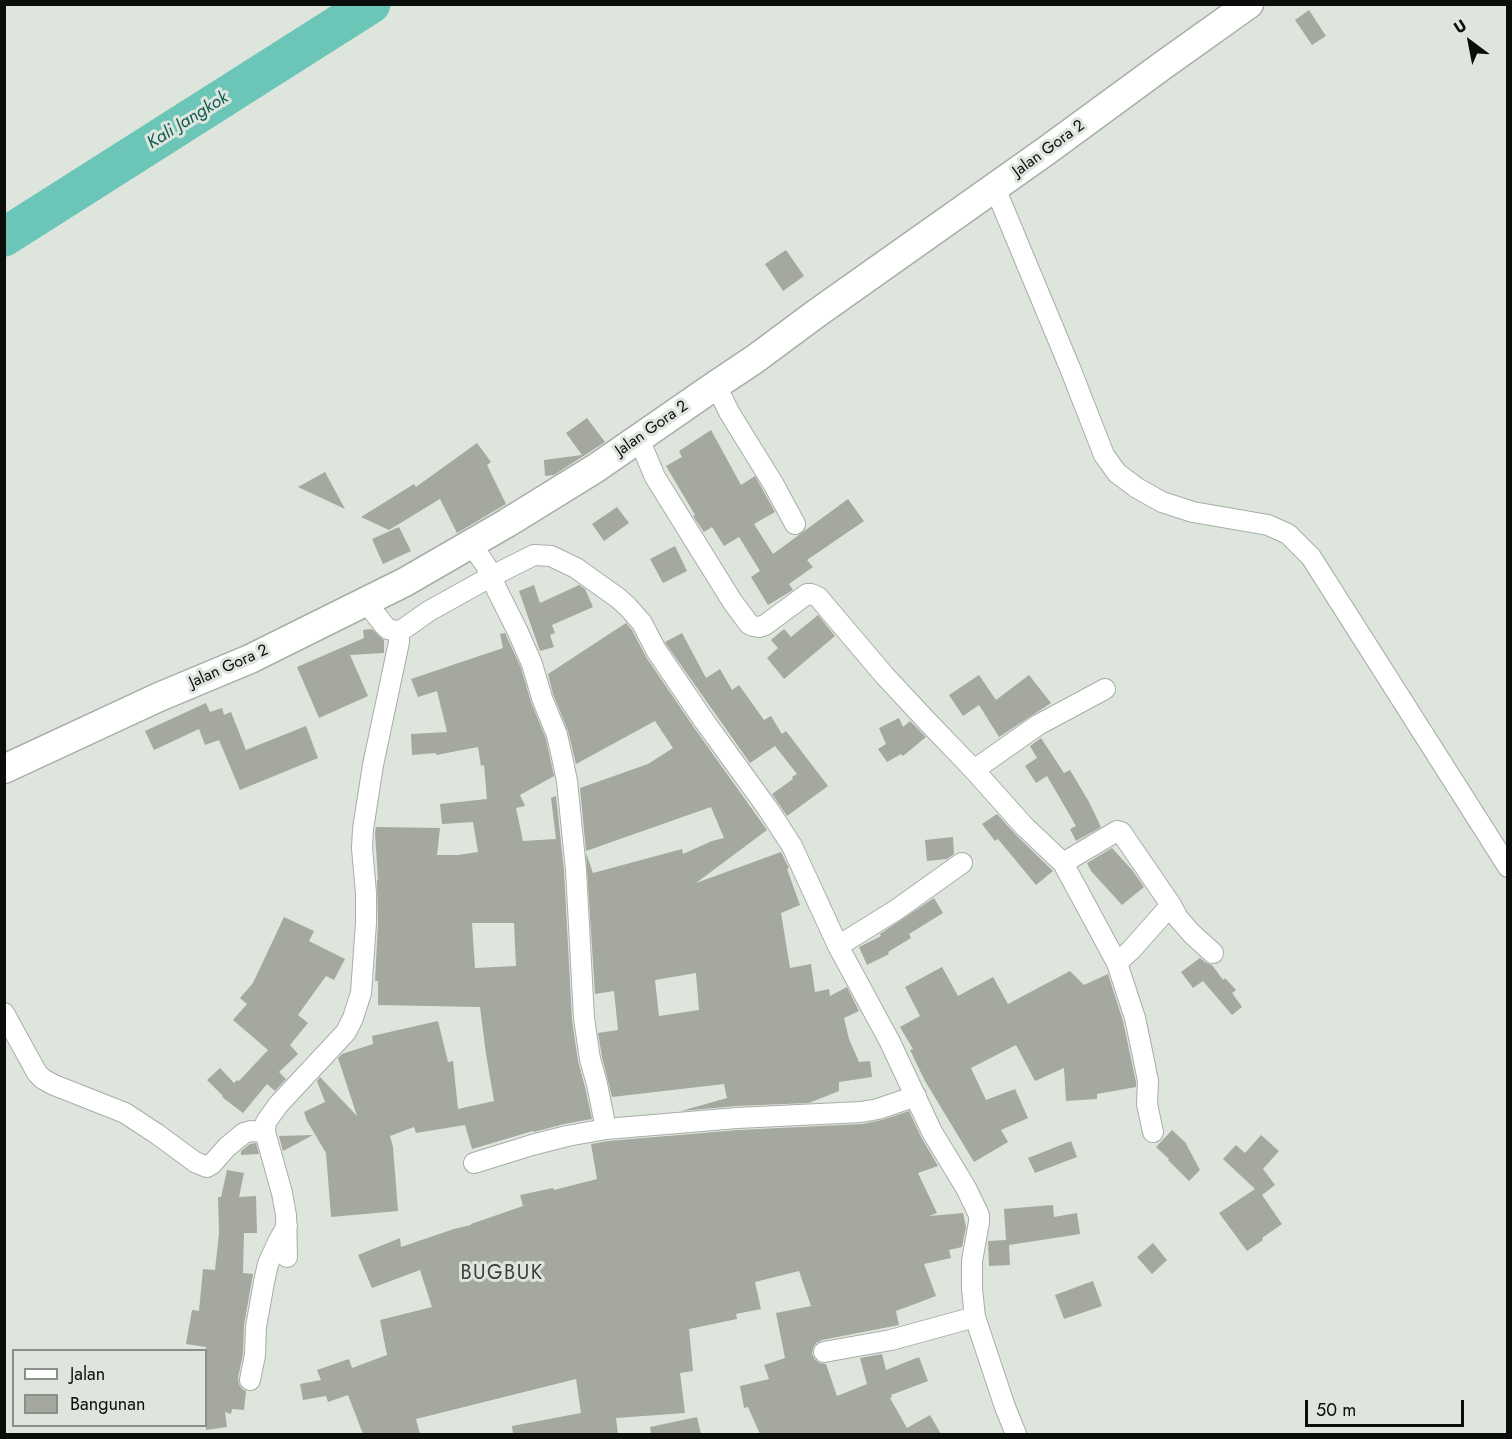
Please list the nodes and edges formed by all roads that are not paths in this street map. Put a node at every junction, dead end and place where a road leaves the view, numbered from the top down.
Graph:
1 (1249, 4) edge
2 (995, 188) junction
3 (716, 385) junction
4 (639, 439) junction
5 (795, 524) dead end
6 (471, 544) junction
7 (492, 576) junction
8 (365, 601) junction
9 (396, 631) junction
10 (1105, 689) dead end
11 (4, 770) edge
12 (975, 770) junction
13 (1063, 862) junction
14 (962, 863) dead end
15 (1508, 867) edge
16 (1171, 905) junction
17 (838, 946) junction
18 (1213, 953) dead end
19 (1117, 963) junction
20 (4, 1013) edge
21 (916, 1096) junction
22 (606, 1129) junction
23 (265, 1131) junction
24 (1153, 1132) dead end
25 (474, 1163) dead end
26 (287, 1226) junction
27 (287, 1257) dead end
28 (975, 1317) junction
29 (824, 1353) dead end
30 (250, 1380) dead end
31 (1016, 1434) edge

1 - 2 street, Jalan Gora 2
2 - 3 street, Jalan Gora 2
2 - 15 street
3 - 4 street, Jalan Gora 2
3 - 5 street
4 - 6 street, Jalan Gora 2
4 - 12 street
6 - 7 street
6 - 8 street, Jalan Gora 2
7 - 9 street
7 - 17 street
7 - 22 street
8 - 9 street
8 - 11 street, Jalan Gora 2
9 - 23 street
10 - 12 street
12 - 13 street
13 - 16 street
13 - 19 street
14 - 17 street
16 - 18 street
16 - 19 street
17 - 21 street
19 - 24 street
20 - 23 street
21 - 22 street
21 - 28 street
22 - 25 street
23 - 26 street
26 - 27 street
26 - 30 street
28 - 29 street
28 - 31 street

